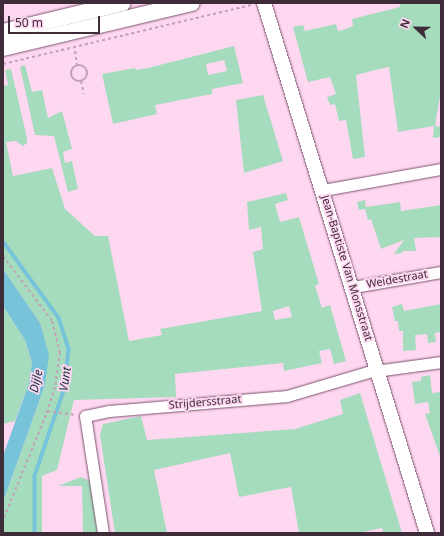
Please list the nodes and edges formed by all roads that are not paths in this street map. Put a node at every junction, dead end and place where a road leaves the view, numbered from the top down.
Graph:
1 (123, 3) edge
2 (192, 3) edge
3 (264, 3) edge
4 (3, 32) edge
5 (3, 48) edge
6 (441, 169) edge
7 (323, 190) junction
8 (441, 272) edge
9 (353, 287) junction
10 (441, 362) edge
11 (378, 370) junction
12 (103, 533) edge
13 (427, 533) edge

1 - 4 main road
2 - 5 main road
3 - 7 street, Jean-Baptiste Van Monsstraat
6 - 7 street
7 - 9 street, Jean-Baptiste Van Monsstraat
8 - 9 street, Weidestraat
9 - 11 street, Jean-Baptiste Van Monsstraat
10 - 11 street, Strijdersstraat
11 - 12 street, Strijdersstraat
11 - 13 street, Jean-Baptiste Van Monsstraat

